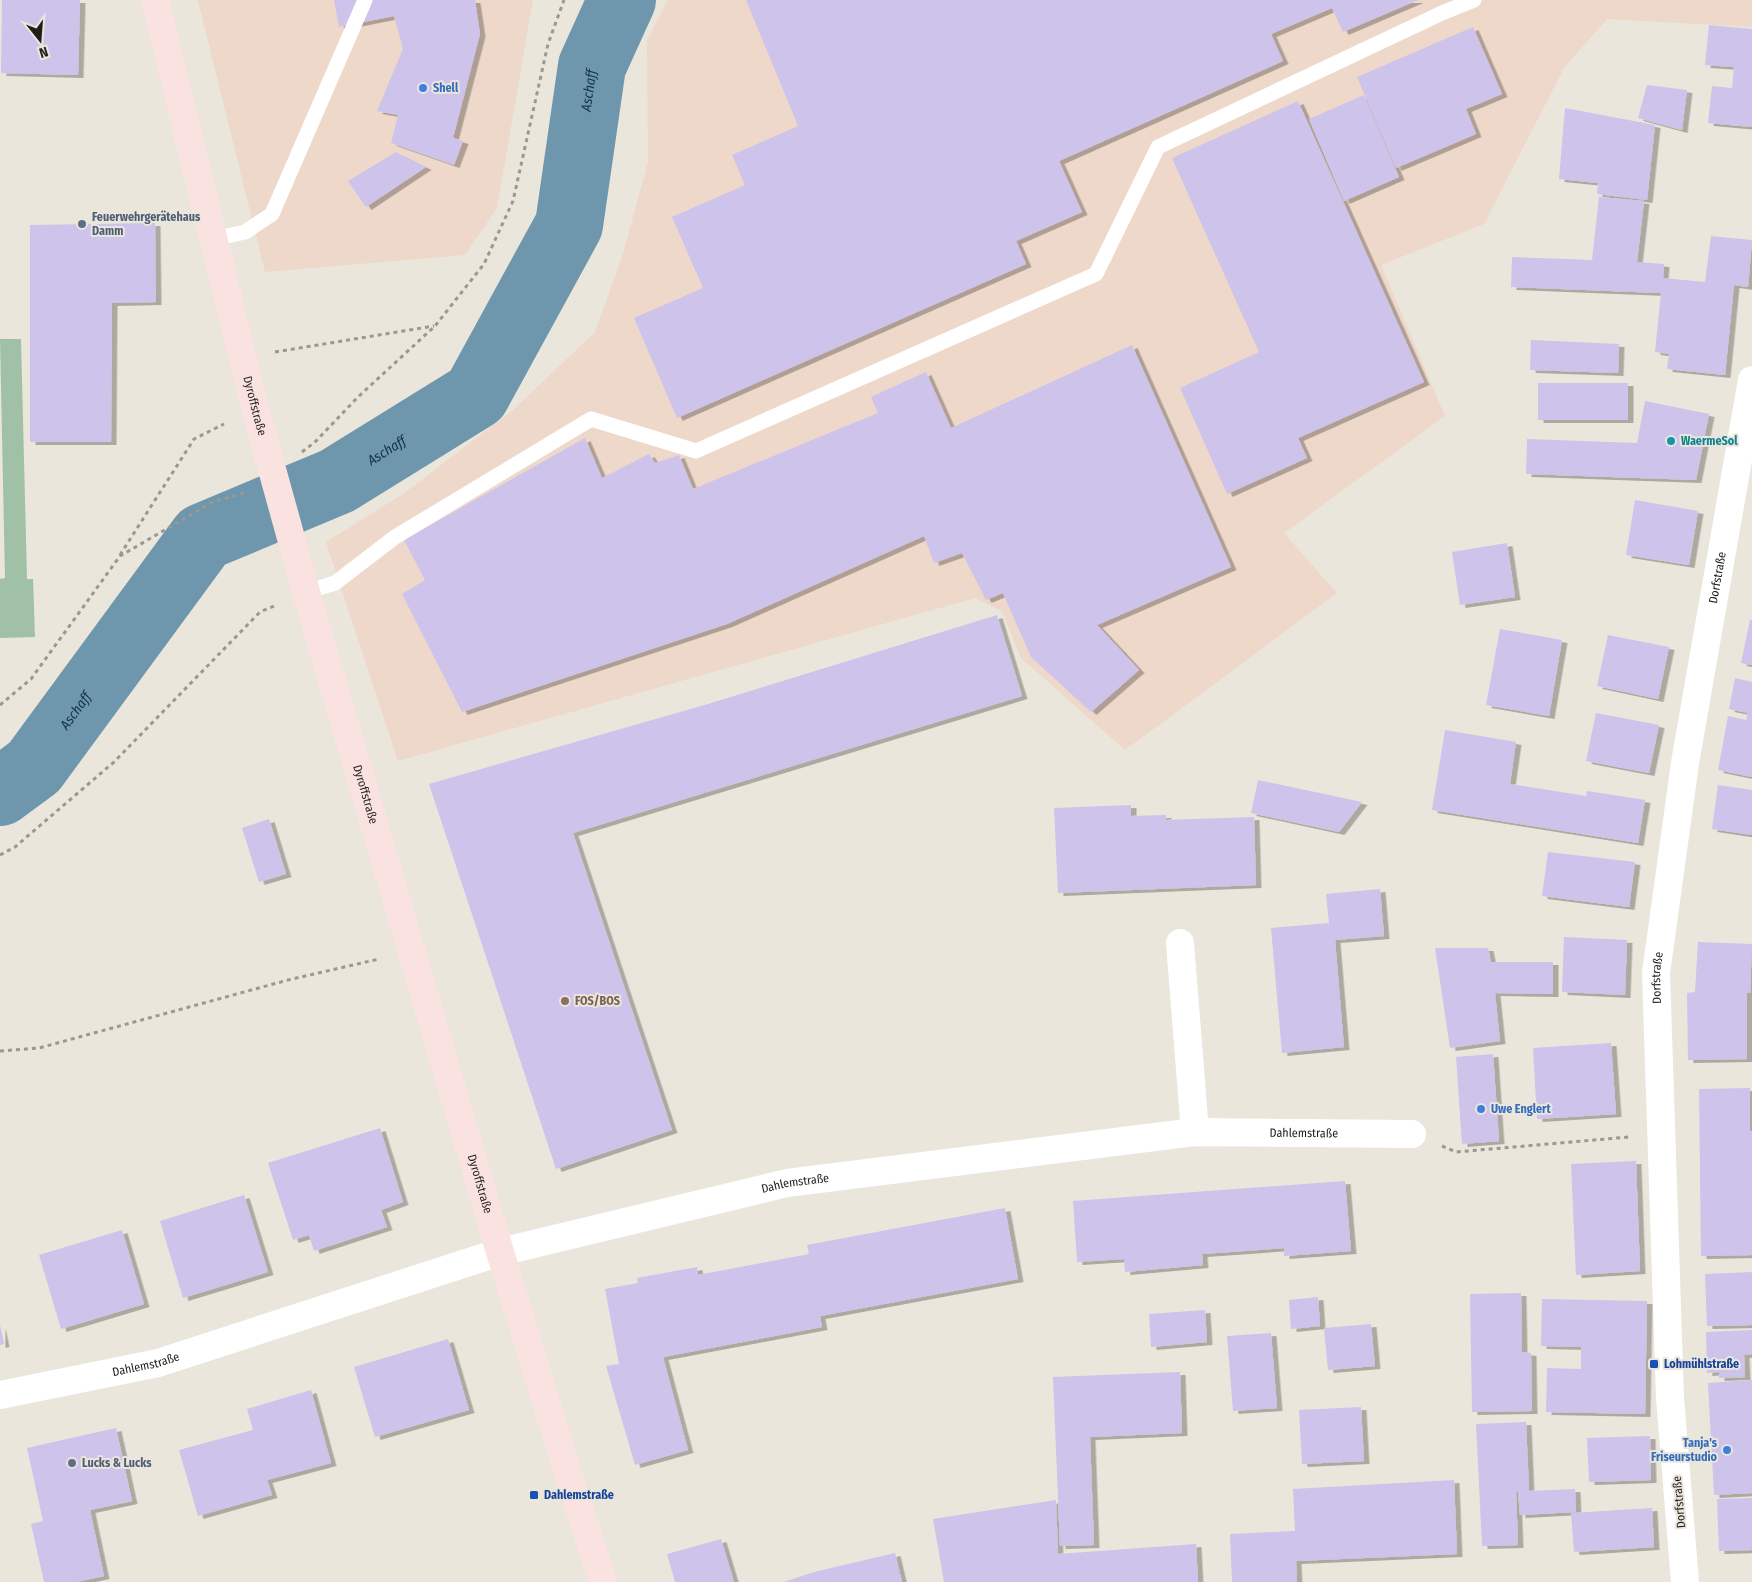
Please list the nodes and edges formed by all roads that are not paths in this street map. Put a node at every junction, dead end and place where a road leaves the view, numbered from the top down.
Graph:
1 (155, 0) edge
2 (365, 0) edge
3 (1474, 0) edge
4 (214, 240) junction
5 (1752, 380) edge
6 (306, 592) junction
7 (1180, 943) dead end
8 (1196, 1132) junction
9 (1412, 1134) road end
10 (500, 1252) junction
11 (0, 1395) edge
12 (603, 1582) edge
13 (1685, 1582) edge

1 - 4 main road, Dyroffstraße
2 - 4 lane
3 - 6 lane
4 - 6 main road, Dyroffstraße
5 - 13 street, Dorfstraße
6 - 10 main road, Dyroffstraße
7 - 8 street
8 - 9 street, Dahlemstraße
8 - 10 street, Dahlemstraße
10 - 11 street, Dahlemstraße
10 - 12 main road, Dyroffstraße

